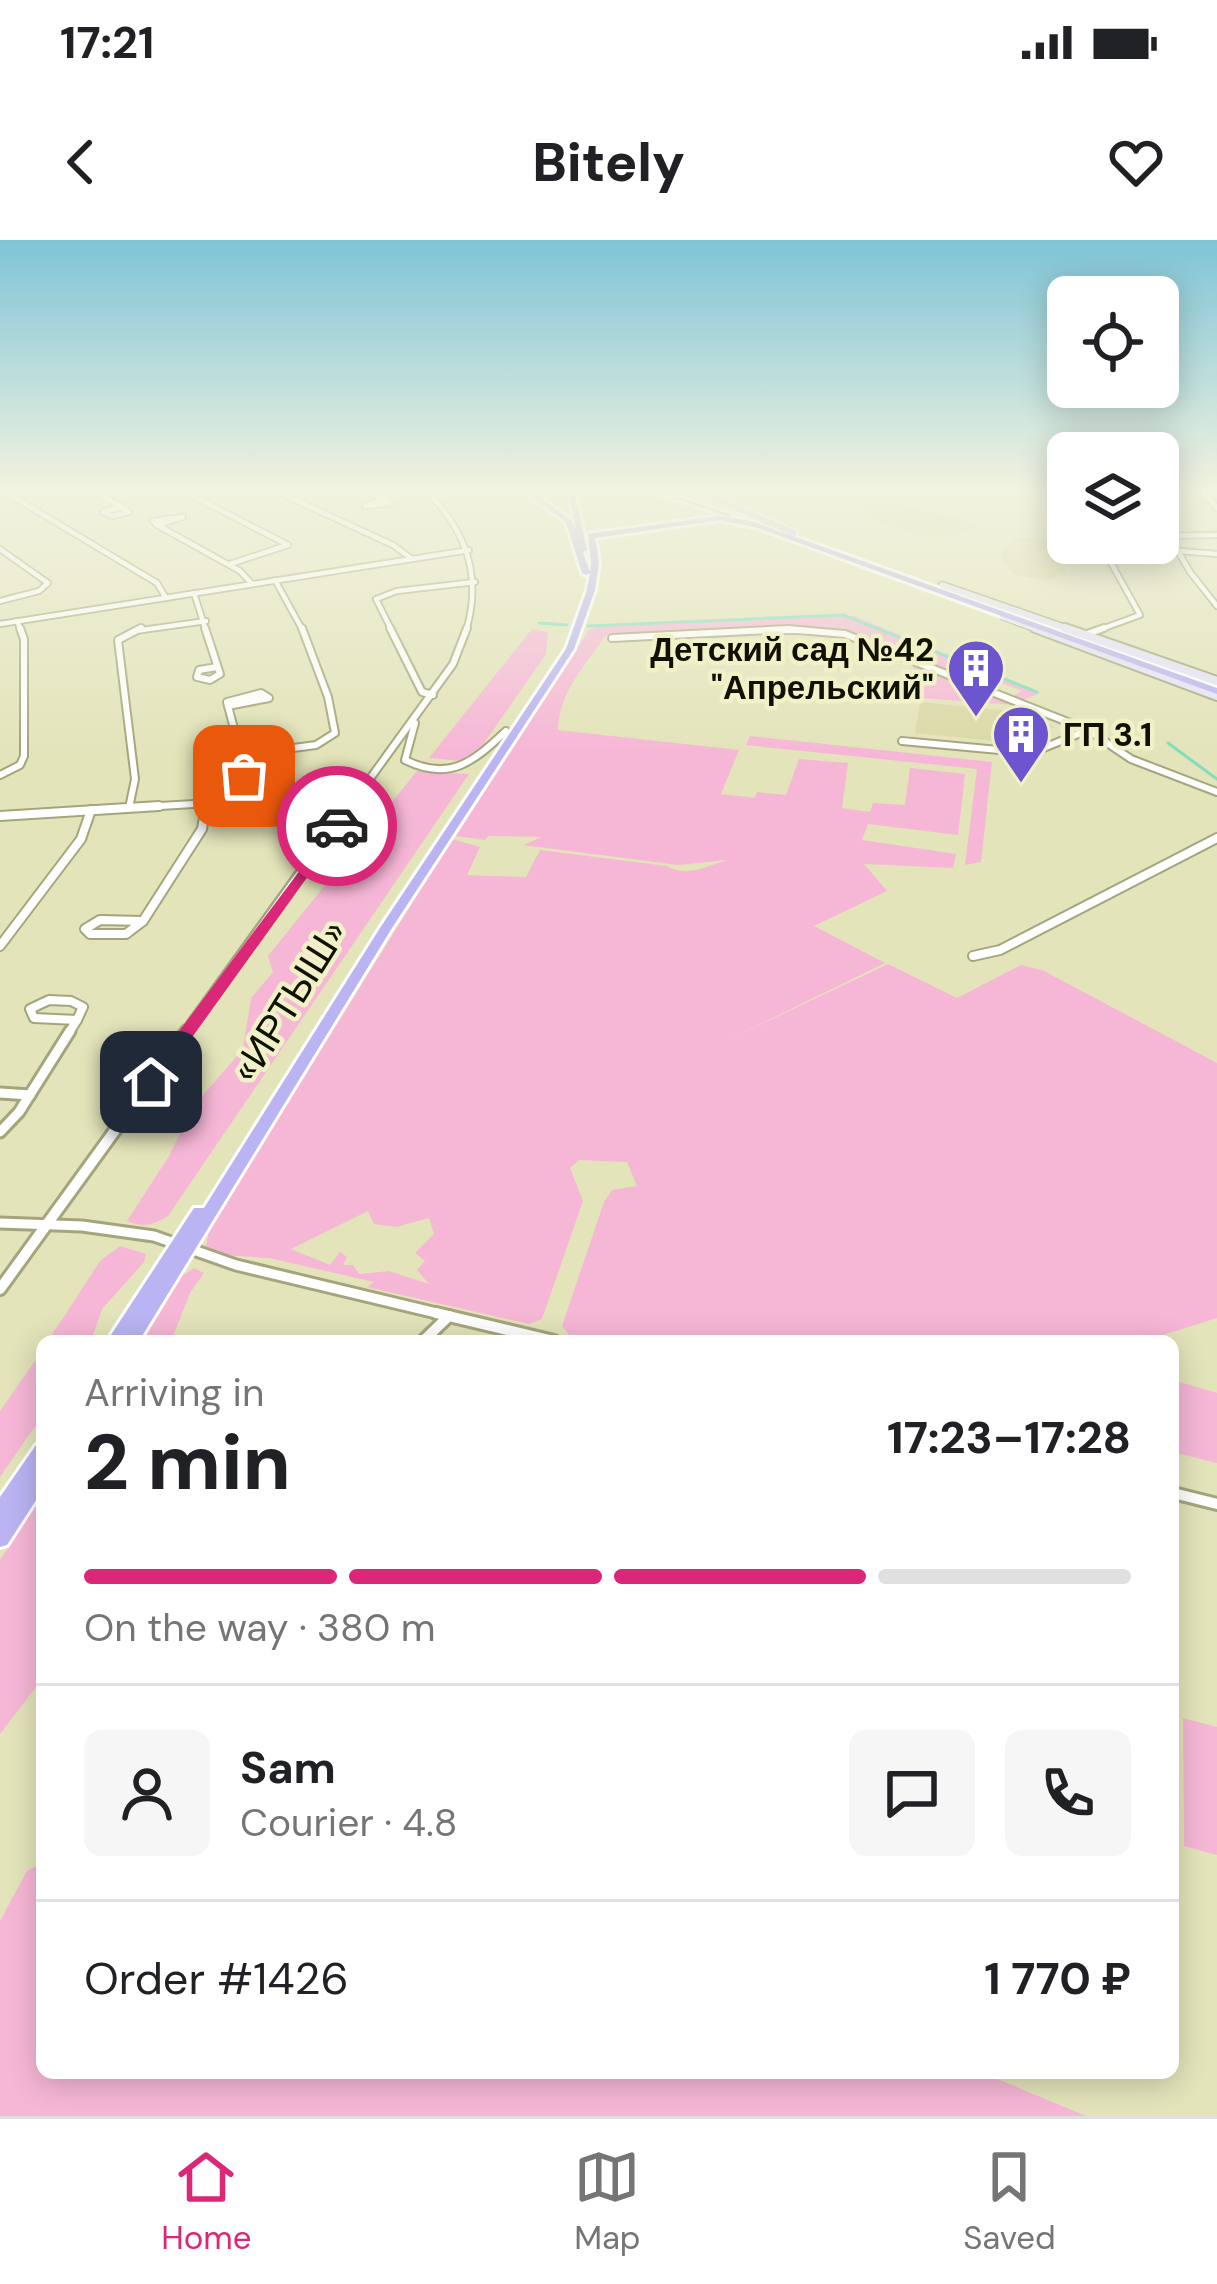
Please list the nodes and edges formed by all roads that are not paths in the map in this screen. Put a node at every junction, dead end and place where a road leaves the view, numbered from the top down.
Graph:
1 (36, 576) edge
2 (143, 576) edge
3 (243, 576) edge
4 (304, 576) edge
5 (474, 576) edge
6 (589, 576) joint
7 (897, 576) edge
8 (915, 576) edge
9 (1118, 576) edge
10 (1197, 576) edge
11 (275, 580) junction
12 (475, 582) junction
13 (252, 584) junction
14 (942, 585) junction
15 (194, 593) junction
16 (166, 598) junction
17 (0, 601) edge
18 (1216, 602) edge
19 (206, 620) junction
20 (17, 621) junction
21 (0, 623) edge
22 (1087, 634) junction
23 (612, 638) dead end
24 (217, 667) dead end
25 (1216, 689) edge
26 (433, 695) junction
27 (228, 706) junction
28 (416, 719) junction
29 (1088, 730) junction
30 (506, 731) junction
31 (902, 741) dead end
32 (241, 755) junction
33 (0, 775) edge
34 (1217, 792) edge
35 (360, 794) junction
36 (241, 800) junction
37 (207, 802) junction
38 (129, 808) junction
39 (91, 810) junction
40 (0, 816) edge
41 (1217, 838) edge
42 (143, 921) junction
43 (0, 946) edge
44 (973, 956) dead end
45 (77, 1020) junction
46 (0, 1093) edge
47 (30, 1095) junction
48 (0, 1132) edge
49 (0, 1223) edge
50 (47, 1224) junction
51 (183, 1248) junction
52 (0, 1288) edge
53 (449, 1316) junction
54 (119, 1335) edge
55 (133, 1335) edge
56 (429, 1335) edge
57 (529, 1335) edge
58 (36, 1459) edge
59 (36, 1484) edge
60 (1179, 1494) edge
61 (1217, 1504) edge
62 (0, 1513) edge
63 (0, 1539) edge

1 - 17 street
2 - 16 street
3 - 13 street
4 - 11 street
5 - 12 street
6 - 30 highway, «ИРТЫШ»
6 - 51 highway, «ИРТЫШ»
7 - 25 highway
8 - 14 highway
9 - 22 street
10 - 18 street
11 - 13 street
11 - 32 street
12 - 26 street
12 - 26 street
13 - 15 street
14 - 22 main road
14 - 25 highway
15 - 16 street
15 - 19 street
16 - 20 street
19 - 24 street
19 - 38 street
20 - 21 street
20 - 33 street
22 - 25 main road
23 - 29 street
26 - 28 street
27 - 27 street
27 - 32 street
28 - 30 street
28 - 35 street
29 - 31 street
29 - 34 street
30 - 51 highway, «ИРТЫШ»
32 - 36 street
35 - 36 street
35 - 50 street
36 - 37 street
37 - 38 street
37 - 42 street
38 - 39 street
39 - 40 street
39 - 43 street
41 - 44 street
42 - 42 street
45 - 45 street
45 - 47 street
46 - 47 street
47 - 48 street
49 - 50 street
50 - 51 street
50 - 52 street
51 - 53 street
51 - 54 highway, «ИРТЫШ»
51 - 55 highway, «ИРТЫШ»
53 - 56 street
53 - 57 street
58 - 62 highway
59 - 63 highway
60 - 61 street

